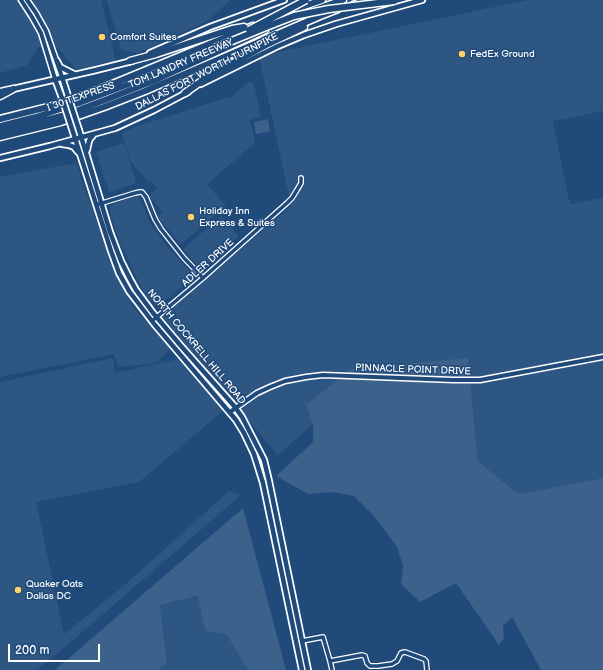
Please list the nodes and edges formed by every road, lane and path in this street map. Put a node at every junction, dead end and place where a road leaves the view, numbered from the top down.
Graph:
1 (21, 0) edge
2 (27, 0) edge
3 (284, 0) edge
4 (306, 0) edge
5 (322, 0) edge
6 (343, 0) edge
7 (368, 0) edge
8 (422, 0) edge
9 (397, 1) edge
10 (36, 13) junction
11 (320, 16) junction
12 (32, 17) junction
13 (253, 26) junction
14 (215, 48) junction
15 (57, 61) junction
16 (130, 61) junction
17 (74, 74) junction
18 (62, 77) junction
19 (55, 78) junction
20 (13, 89) junction
21 (0, 91) edge
22 (186, 93) junction
23 (0, 96) edge
24 (0, 119) edge
25 (0, 126) edge
26 (0, 131) edge
27 (97, 133) junction
28 (0, 137) edge
29 (81, 137) junction
30 (75, 139) junction
31 (53, 145) junction
32 (87, 154) junction
33 (81, 156) junction
34 (0, 158) edge
35 (301, 178) dead end
36 (102, 203) junction
37 (96, 205) junction
38 (121, 261) junction
39 (116, 263) junction
40 (203, 278) junction
41 (157, 317) junction
42 (152, 321) junction
43 (603, 358) edge
44 (236, 407) junction
45 (230, 412) junction
46 (302, 641) junction
47 (330, 661) junction
48 (378, 668) edge
49 (302, 670) edge
50 (308, 670) edge
51 (332, 670) edge
52 (428, 670) edge

1 - 12 street, NORTH COCKRELL HILL ROAD
2 - 10 street, NORTH COCKRELL HILL ROAD
3 - 16 main road
4 - 14 highway, bridge
5 - 13 highway, TOM LANDRY FREEWAY
6 - 26 highway, I 30 TEXPRESS
7 - 11 highway, TOM LANDRY FREEWAY
8 - 22 main road, DALLAS FORT WORTH TURNPIKE
9 - 14 highway, bridge
10 - 12 street
10 - 15 street, NORTH COCKRELL HILL ROAD
11 - 22 highway
11 - 28 highway, TOM LANDRY FREEWAY
12 - 19 street, NORTH COCKRELL HILL ROAD
13 - 16 highway
13 - 24 highway, TOM LANDRY FREEWAY
14 - 25 highway
15 - 17 main road
15 - 18 street, NORTH COCKRELL HILL ROAD
16 - 17 main road
17 - 18 main road
18 - 19 main road
18 - 29 main road, NORTH COCKRELL HILL ROAD, bridge
19 - 20 main road
19 - 30 main road, NORTH COCKRELL HILL ROAD, bridge
20 - 21 street
20 - 23 highway
22 - 27 main road, DALLAS FORT WORTH TURNPIKE
27 - 29 main road, DALLAS FORT WORTH TURNPIKE
27 - 32 main road
29 - 30 main road, DALLAS FORT WORTH TURNPIKE
29 - 32 main road, NORTH COCKRELL HILL ROAD
30 - 31 main road, DALLAS FORT WORTH TURNPIKE
30 - 33 main road, NORTH COCKRELL HILL ROAD
31 - 33 main road
31 - 34 main road, DALLAS FORT WORTH TURNPIKE
32 - 36 main road, NORTH COCKRELL HILL ROAD
33 - 37 main road, NORTH COCKRELL HILL ROAD
35 - 40 street, ADLER DRIVE
36 - 37 street
36 - 38 main road, NORTH COCKRELL HILL ROAD
36 - 40 street
37 - 39 main road, NORTH COCKRELL HILL ROAD
38 - 39 main road
38 - 41 main road, NORTH COCKRELL HILL ROAD
39 - 42 main road, NORTH COCKRELL HILL ROAD
40 - 41 street, ADLER DRIVE
41 - 42 street, ADLER DRIVE
41 - 44 main road, NORTH COCKRELL HILL ROAD
42 - 45 main road, NORTH COCKRELL HILL ROAD
43 - 44 street, PINNACLE POINT DRIVE
44 - 45 street, PINNACLE POINT DRIVE
44 - 46 main road, NORTH COCKRELL HILL ROAD
45 - 49 main road, NORTH COCKRELL HILL ROAD
46 - 47 street
46 - 50 main road, NORTH COCKRELL HILL ROAD
47 - 48 street
47 - 51 street
48 - 52 street

